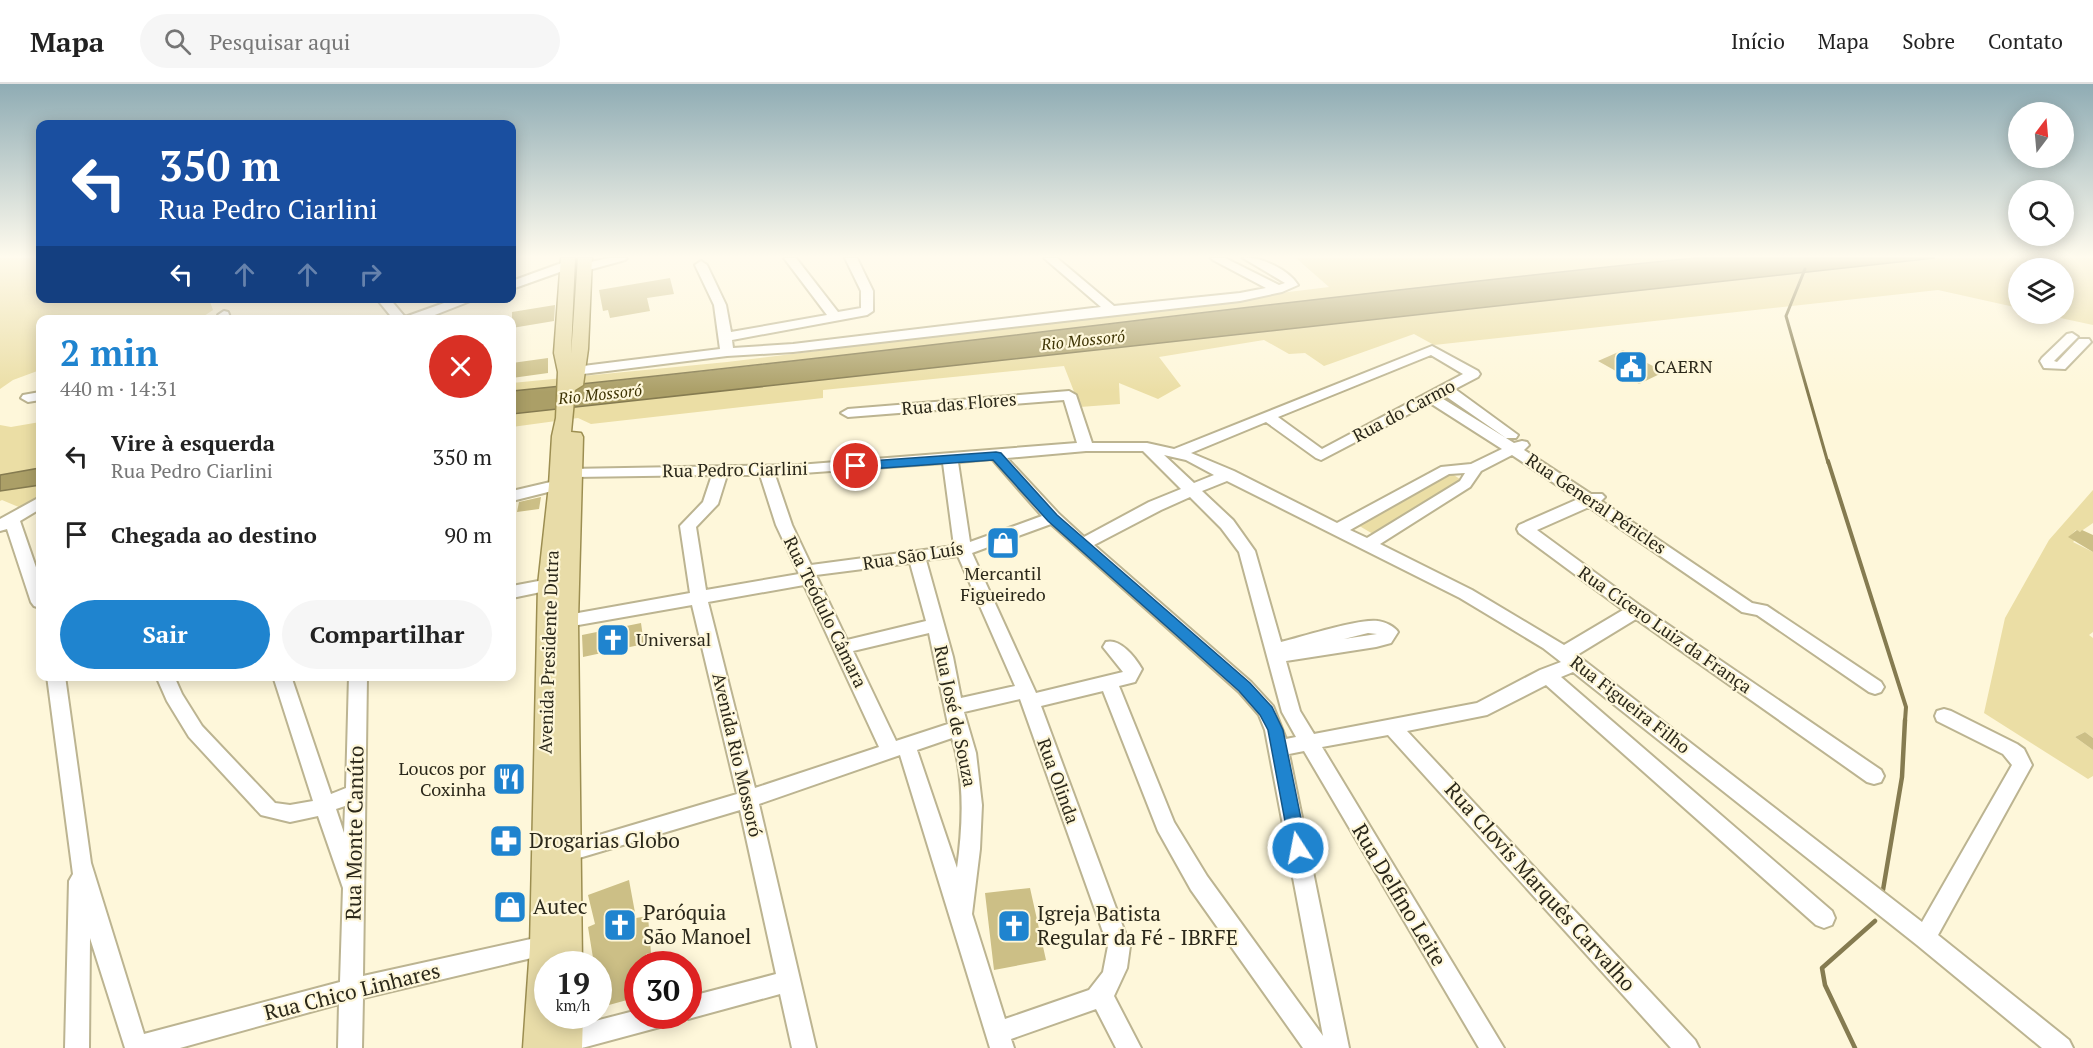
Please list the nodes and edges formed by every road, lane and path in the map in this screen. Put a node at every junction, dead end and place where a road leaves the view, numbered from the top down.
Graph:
1 (386, 303) edge
2 (457, 303) edge
3 (565, 303) edge
4 (584, 303) edge
5 (719, 303) edge
6 (825, 303) edge
7 (868, 303) edge
8 (1103, 303) edge
9 (1180, 303) edge
10 (1111, 310) junction
11 (397, 315) edge
12 (423, 315) edge
13 (836, 317) junction
14 (725, 338) junction
15 (727, 352) junction
16 (571, 374) junction
17 (1445, 389) junction
18 (1430, 397) junction
19 (849, 414) dead end
20 (1267, 416) junction
21 (1519, 446) junction
22 (1086, 447) junction
23 (1147, 447) junction
24 (1177, 453) junction
25 (996, 456) junction
26 (950, 459) junction
27 (1474, 468) junction
28 (766, 470) junction
29 (721, 471) junction
30 (1229, 474) junction
31 (566, 478) junction
32 (1192, 490) junction
33 (516, 495) edge
34 (1595, 497) junction
35 (36, 504) edge
36 (1053, 518) junction
37 (6, 523) edge
38 (1339, 528) junction
39 (1082, 544) junction
40 (1370, 544) junction
41 (963, 550) junction
42 (917, 556) junction
43 (807, 575) junction
44 (549, 585) junction
45 (516, 591) edge
46 (36, 593) edge
47 (699, 598) junction
48 (1636, 611) junction
49 (567, 621) junction
50 (935, 626) junction
51 (843, 646) junction
52 (1112, 648) dead end
53 (1274, 653) junction
54 (1570, 658) junction
55 (1546, 675) junction
56 (57, 681) edge
57 (167, 681) edge
58 (284, 681) edge
59 (358, 681) edge
60 (1109, 683) junction
61 (1875, 687) dead end
62 (1028, 697) junction
63 (954, 707) junction
64 (1944, 716) dead end
65 (556, 726) junction
66 (1392, 727) junction
67 (958, 728) junction
68 (1307, 742) junction
69 (898, 748) junction
70 (1279, 748) junction
71 (1874, 776) dead end
72 (356, 792) junction
73 (748, 800) junction
74 (324, 804) junction
75 (569, 852) junction
76 (80, 863) junction
77 (354, 894) junction
78 (962, 914) junction
79 (1824, 918) dead end
80 (1925, 938) junction
81 (560, 951) edge
82 (534, 956) edge
83 (789, 981) junction
84 (352, 989) junction
85 (1101, 995) junction
86 (702, 1004) edge
87 (624, 1023) edge
88 (542, 1029) edge
89 (568, 1034) edge
90 (999, 1041) edge
91 (147, 1047) edge
92 (77, 1048) edge
93 (350, 1048) edge
94 (538, 1048) edge
95 (804, 1048) edge
96 (1129, 1048) edge
97 (1317, 1048) edge
98 (1337, 1048) edge
99 (1492, 1048) edge
100 (1687, 1048) edge
101 (2061, 1048) edge

1 - 11 street
2 - 12 street
3 - 16 main road, Avenida Presidente Dutra
4 - 16 main road, Avenida Presidente Dutra
5 - 14 street
6 - 13 street
7 - 13 street
8 - 10 street
9 - 10 street
10 - 15 street
13 - 14 street
14 - 15 street
15 - 16 street
16 - 31 main road, Avenida Presidente Dutra
17 - 18 street, Rua do Carmo
17 - 20 street, Rua do Carmo
17 - 21 street, Rua General Péricles
18 - 20 street, Rua do Carmo
18 - 21 street, Rua General Péricles
19 - 22 street, Rua das Flores
20 - 24 street, Rua do Carmo
21 - 27 street
21 - 34 street, Rua General Péricles
22 - 23 street, Rua Pedro Ciarlini
22 - 25 street, Rua Pedro Ciarlini
23 - 24 street, Rua Figueira Filho
23 - 32 street, Rua Delfino Leite
24 - 30 street, Rua Figueira Filho
25 - 26 street, Rua Pedro Ciarlini
25 - 36 street
26 - 28 street, Rua Pedro Ciarlini
26 - 41 street, Rua Olinda
27 - 38 street
27 - 40 street
28 - 29 street, Rua Pedro Ciarlini
28 - 43 street, Rua Teódulo Câmara
29 - 31 street, Rua Pedro Ciarlini
29 - 47 street, Avenida Rio Mossoró
30 - 32 street
30 - 38 street, Rua Figueira Filho
31 - 33 street, Rua Pedro Ciarlini
31 - 44 main road, Avenida Presidente Dutra
31 - 49 main road, Avenida Presidente Dutra
32 - 39 street
32 - 53 street, Rua Delfino Leite
34 - 48 street, Rua Cícero Luiz da França
34 - 61 street, Rua General Péricles
35 - 37 street
36 - 39 street
36 - 41 street, Rua São Luís
37 - 46 street
38 - 40 street, Rua Figueira Filho
39 - 70 street
40 - 54 street, Rua Figueira Filho
41 - 42 street, Rua São Luís
41 - 62 street, Rua Olinda
42 - 43 street, Rua São Luís
42 - 50 street, Rua José de Souza
43 - 47 street, Rua São Luís
43 - 51 street, Rua Teódulo Câmara
44 - 45 street
44 - 65 main road, Avenida Presidente Dutra
47 - 49 street, Rua São Luís
47 - 73 street, Avenida Rio Mossoró
48 - 54 street
48 - 71 street, Rua Cícero Luiz da França
49 - 65 main road, Avenida Presidente Dutra
50 - 51 street
50 - 63 street, Rua José de Souza
51 - 69 street, Rua Teódulo Câmara
52 - 60 street
53 - 53 street
53 - 68 street, Rua Delfino Leite
54 - 55 street
54 - 80 street, Rua Figueira Filho
55 - 66 street
55 - 79 street, Rua Figueira Filho
56 - 76 street
57 - 74 street
58 - 74 street
59 - 72 street, Rua Monte Canúto
60 - 62 street
60 - 97 street
62 - 63 street
62 - 85 street, Rua Olinda
63 - 67 street, Rua José de Souza
64 - 80 street
65 - 75 main road, Avenida Presidente Dutra
65 - 81 main road, Avenida Presidente Dutra
66 - 68 street
66 - 100 street, Rua Clovis Marquês Carvalho
67 - 69 street
67 - 78 street, Rua José de Souza
68 - 70 street
68 - 99 street, Rua Delfino Leite
69 - 73 street
69 - 78 street, Rua José de Souza
70 - 98 street
72 - 74 street
72 - 77 street, Rua Monte Canúto
73 - 75 street
73 - 83 street, Avenida Rio Mossoró
74 - 77 street
75 - 81 main road, Avenida Presidente Dutra
76 - 91 street
76 - 92 street
77 - 84 street, Rua Monte Canúto
78 - 90 street, Rua José de Souza
80 - 101 street, Rua Figueira Filho
82 - 84 street, Rua Chico Linhares
83 - 86 street
83 - 95 street, Avenida Rio Mossoró
84 - 91 street, Rua Chico Linhares
84 - 93 street, Rua Monte Canúto
85 - 90 street
85 - 96 street
87 - 89 street
88 - 94 main road, Avenida Presidente Dutra

